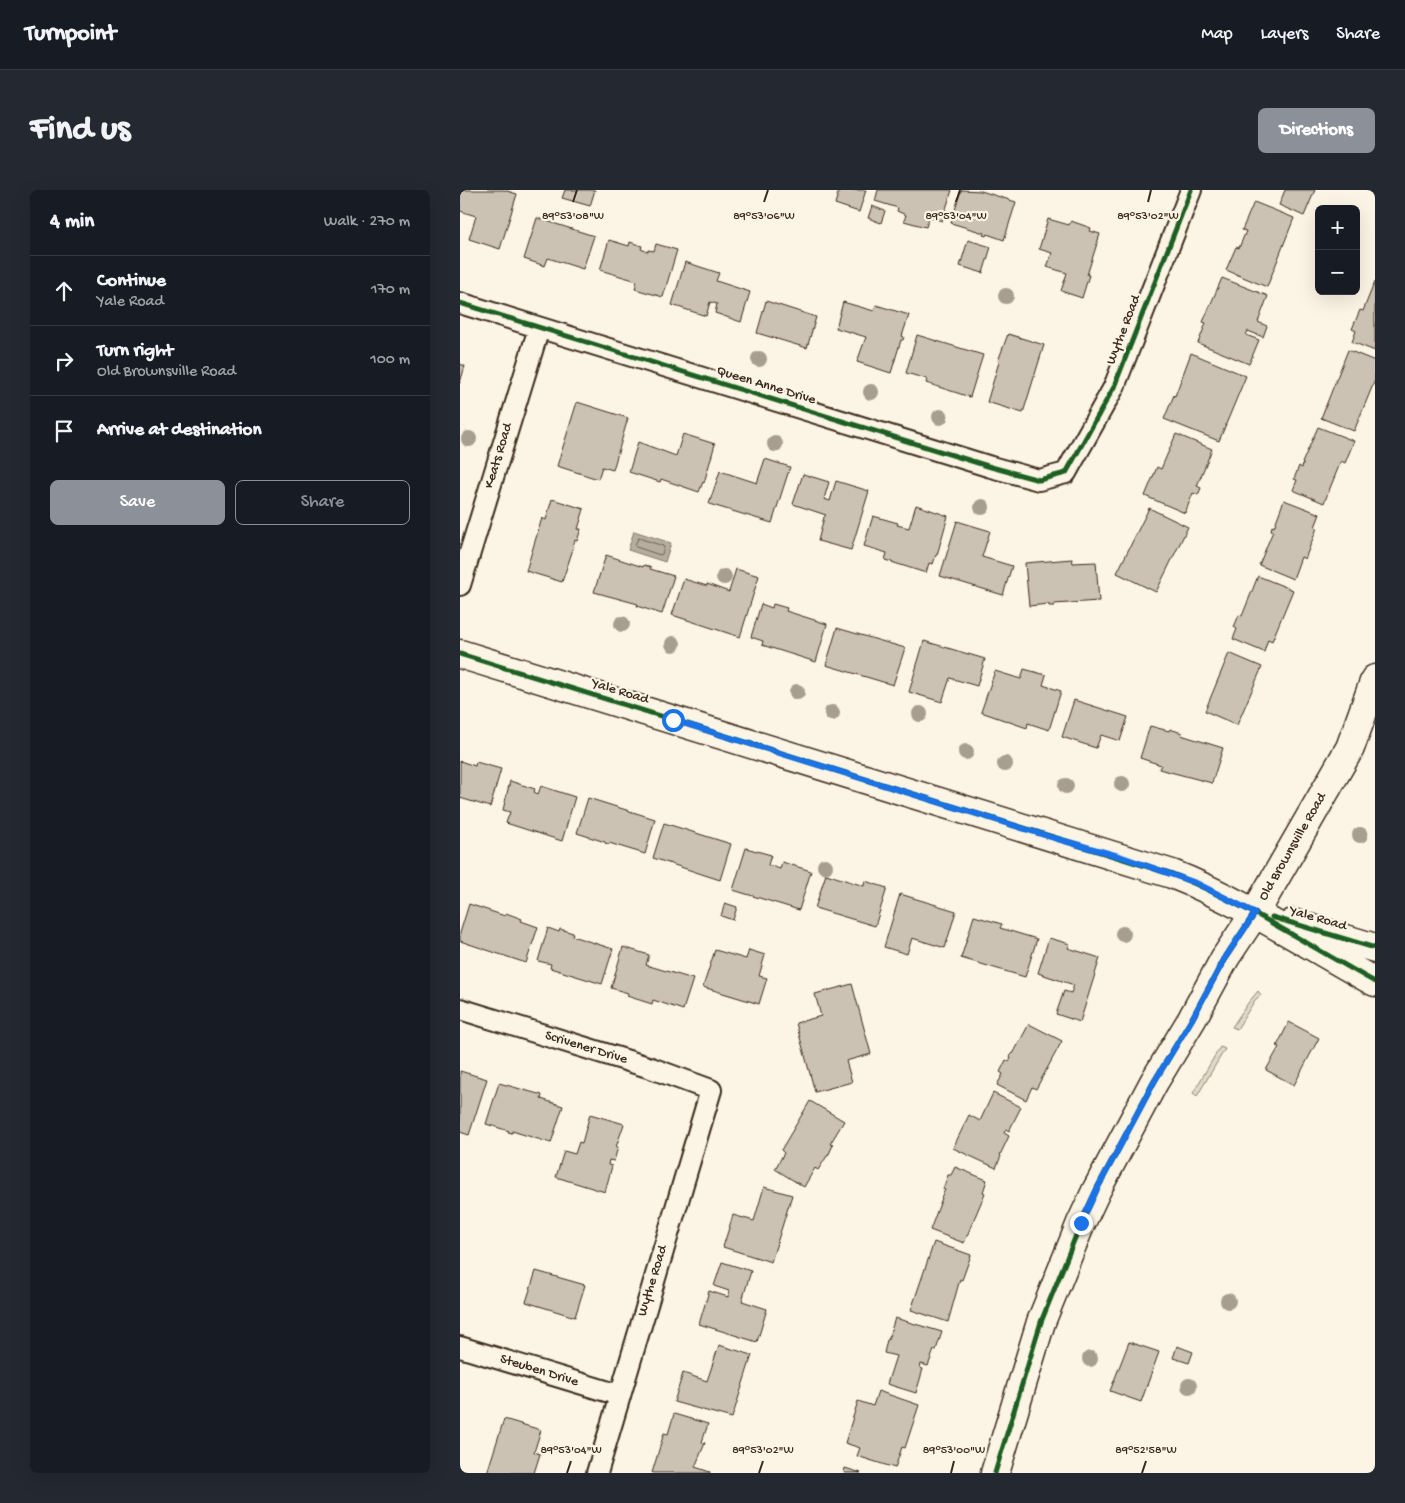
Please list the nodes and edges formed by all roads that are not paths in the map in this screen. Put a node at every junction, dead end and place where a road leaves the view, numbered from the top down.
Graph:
1 (1183, 192) edge
2 (460, 303) edge
3 (539, 328) junction
4 (1066, 473) joint
5 (460, 585) edge
6 (460, 654) edge
7 (1375, 679) edge
8 (1255, 913) junction
9 (1375, 948) edge
10 (1375, 982) edge
11 (460, 1010) edge
12 (711, 1090) joint
13 (460, 1346) edge
14 (619, 1395) junction
15 (597, 1473) edge
16 (995, 1473) edge

1 - 4 street, Wythe Road
2 - 3 street, Queen Anne Drive
3 - 4 street, Queen Anne Drive
3 - 5 street, Keats Road
6 - 8 main road, Yale Road
7 - 8 main road, Old Brownsville Road
8 - 9 main road, Yale Road
8 - 10 main road, Yale Road
8 - 16 main road, Old Brownsville Road
11 - 12 street, Scrivener Drive
12 - 14 street, Wythe Road
13 - 14 street, Steuben Drive
14 - 15 street, Wythe Road

